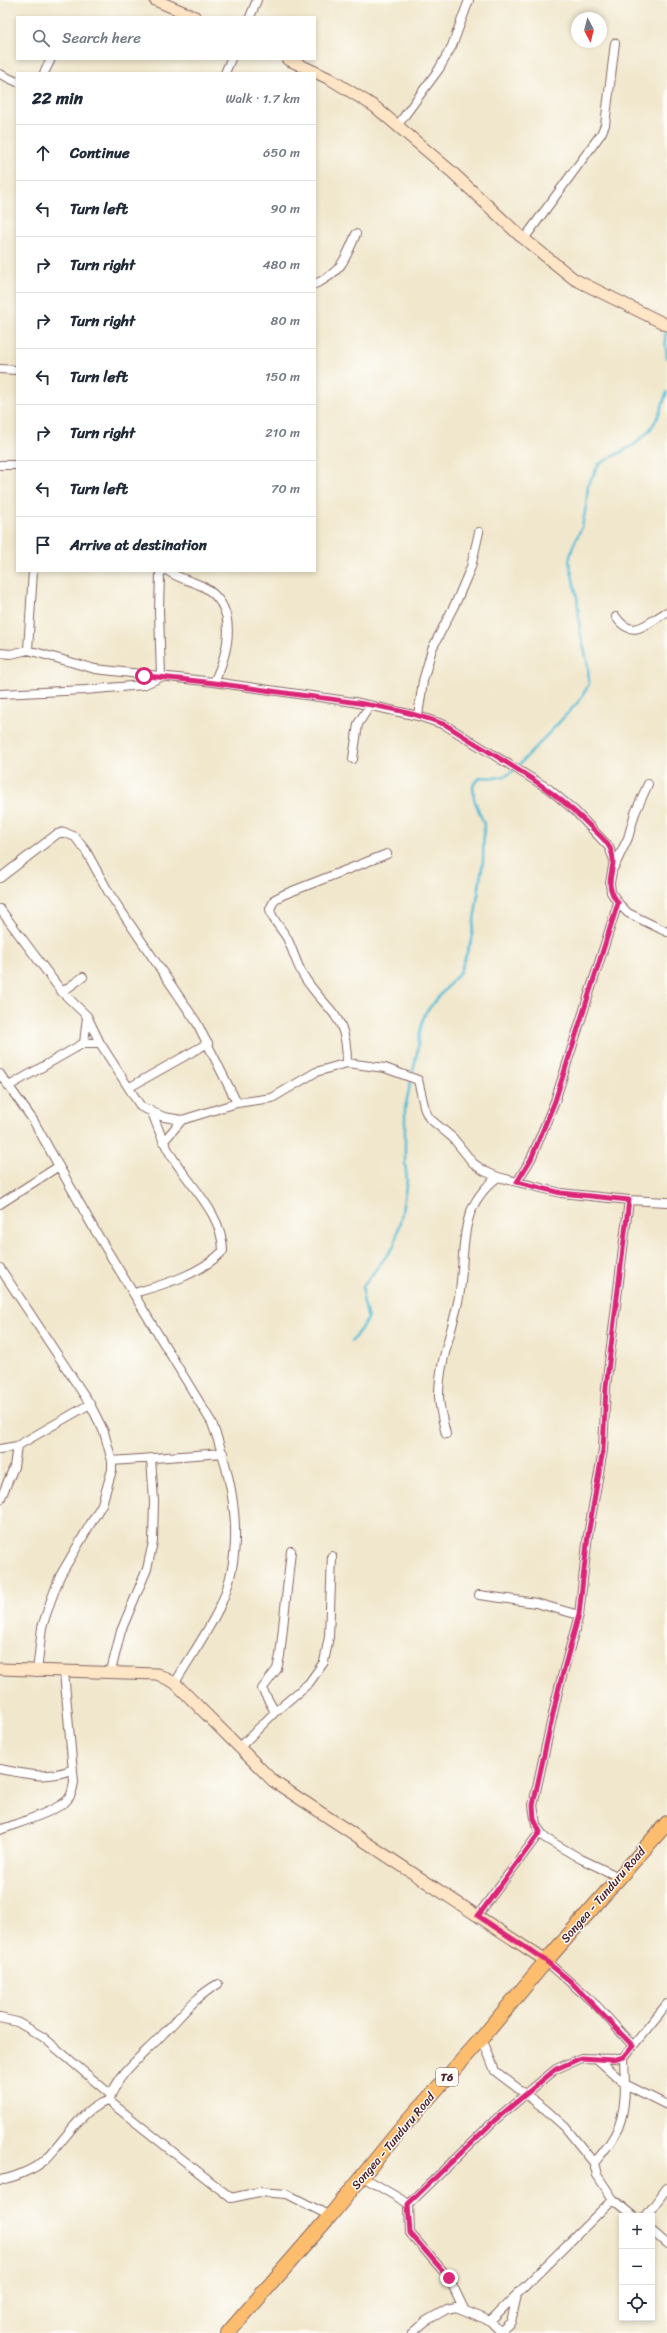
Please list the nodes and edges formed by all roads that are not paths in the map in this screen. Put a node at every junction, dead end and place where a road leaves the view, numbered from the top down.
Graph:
1 (155, 0) edge
2 (257, 0) edge
3 (469, 0) edge
4 (174, 4) edge
5 (192, 16) edge
6 (250, 16) edge
7 (615, 43) dead end
8 (50, 60) edge
9 (231, 60) edge
10 (289, 60) edge
11 (44, 72) edge
12 (225, 72) edge
13 (315, 72) edge
14 (316, 72) edge
15 (0, 74) edge
16 (16, 82) edge
17 (397, 126) junction
18 (356, 234) dead end
19 (524, 239) junction
20 (316, 283) edge
21 (667, 325) edge
22 (0, 369) edge
23 (16, 370) edge
24 (0, 465) edge
25 (16, 465) edge
26 (479, 532) dead end
27 (33, 572) edge
28 (161, 572) edge
29 (169, 572) edge
30 (667, 612) edge
31 (616, 617) dead end
32 (28, 650) junction
33 (0, 653) edge
34 (161, 677) junction
35 (214, 682) junction
36 (0, 694) edge
37 (370, 706) junction
38 (418, 716) junction
39 (353, 759) dead end
40 (648, 784) dead end
41 (387, 854) dead end
42 (614, 868) junction
43 (0, 878) edge
44 (618, 903) junction
45 (0, 909) edge
46 (667, 932) edge
47 (82, 977) dead end
48 (62, 992) junction
49 (87, 1016) junction
50 (84, 1043) junction
51 (100, 1043) junction
52 (208, 1043) junction
53 (347, 1063) junction
54 (0, 1074) edge
55 (9, 1086) junction
56 (130, 1087) junction
57 (237, 1103) junction
58 (151, 1110) junction
59 (182, 1120) junction
60 (164, 1142) junction
61 (59, 1166) junction
62 (498, 1177) junction
63 (517, 1182) junction
64 (629, 1200) junction
65 (667, 1202) edge
66 (0, 1204) edge
67 (0, 1268) edge
68 (134, 1293) junction
69 (90, 1404) junction
70 (446, 1434) dead end
71 (17, 1446) junction
72 (0, 1449) edge
73 (223, 1453) junction
74 (151, 1459) junction
75 (112, 1461) junction
76 (0, 1500) edge
77 (291, 1551) dead end
78 (332, 1556) dead end
79 (479, 1596) dead end
80 (579, 1614) junction
81 (0, 1669) edge
82 (111, 1671) junction
83 (37, 1672) junction
84 (64, 1672) junction
85 (175, 1683) junction
86 (275, 1712) junction
87 (239, 1748) junction
88 (0, 1769) edge
89 (71, 1770) junction
90 (0, 1830) edge
91 (664, 1831) edge
92 (540, 1832) junction
93 (619, 1877) junction
94 (478, 1916) junction
95 (546, 1961) junction
96 (218, 1984) dead end
97 (667, 2004) edge
98 (0, 2018) edge
99 (482, 2038) junction
100 (633, 2046) junction
101 (624, 2057) junction
102 (596, 2058) junction
103 (625, 2084) junction
104 (526, 2096) junction
105 (110, 2098) junction
106 (667, 2105) edge
107 (594, 2163) junction
108 (363, 2177) junction
109 (0, 2180) edge
110 (667, 2188) edge
111 (613, 2198) junction
112 (408, 2204) junction
113 (630, 2213) edge
114 (648, 2213) edge
115 (330, 2216) junction
116 (655, 2234) edge
117 (667, 2244) edge
118 (517, 2295) junction
119 (464, 2309) junction
120 (490, 2321) junction
121 (501, 2332) edge
122 (228, 2333) edge
123 (412, 2333) edge

1 - 4 street
2 - 6 street
3 - 17 street
4 - 5 street
7 - 19 street
8 - 11 street
9 - 12 street
10 - 13 street
14 - 17 street
15 - 16 street
17 - 19 street
18 - 20 street
19 - 21 street
22 - 23 street
24 - 25 street
26 - 38 street
27 - 32 street
28 - 34 street
29 - 35 street
30 - 31 street
32 - 33 street
32 - 34 street
34 - 35 street
34 - 36 street
35 - 37 street
37 - 38 street
37 - 39 street
38 - 42 street
40 - 42 street
41 - 53 street
42 - 44 street
43 - 52 street
44 - 46 street
44 - 63 street
45 - 48 street
47 - 48 street
48 - 49 street
49 - 50 street
49 - 51 street
50 - 51 street
50 - 55 street
51 - 56 street
52 - 56 street
52 - 57 street
53 - 57 street
53 - 62 street
54 - 55 street
55 - 61 street
56 - 58 street
57 - 59 street
58 - 59 street
58 - 60 street
59 - 60 street
60 - 68 street
61 - 66 street
61 - 68 street
62 - 63 street
62 - 70 street
63 - 64 street
64 - 65 street
64 - 80 street
67 - 69 street
68 - 73 street
69 - 71 street
69 - 75 street
71 - 72 street
71 - 76 street
73 - 74 street
73 - 85 street
74 - 75 street
74 - 82 street
75 - 83 street
77 - 86 street
78 - 86 street
79 - 80 street
80 - 92 street
81 - 83 street
82 - 84 street
82 - 85 street
83 - 84 street
84 - 89 street
85 - 87 street
86 - 87 street
87 - 94 street
88 - 89 street
89 - 90 street
91 - 93 highway, Songea - Tunduru Road / T6
92 - 93 street
92 - 94 street
93 - 95 highway, Songea - Tunduru Road / T6
94 - 95 street
95 - 99 highway, Songea - Tunduru Road / T6
95 - 100 street
96 - 105 street
97 - 100 street
98 - 105 street
99 - 104 street
99 - 108 highway, Songea - Tunduru Road / T6
100 - 101 street
101 - 102 street
101 - 103 street
102 - 103 street
102 - 104 street
103 - 106 street
103 - 107 street
104 - 107 street
104 - 112 street
105 - 109 street
105 - 115 street
107 - 111 street
108 - 112 street
108 - 115 highway, Songea - Tunduru Road / T6
110 - 114 street
111 - 113 street
111 - 118 street
112 - 119 street
115 - 122 highway, Songea - Tunduru Road / T6
116 - 117 street
118 - 120 street
118 - 121 street
119 - 120 street
119 - 123 street
120 - 121 street

